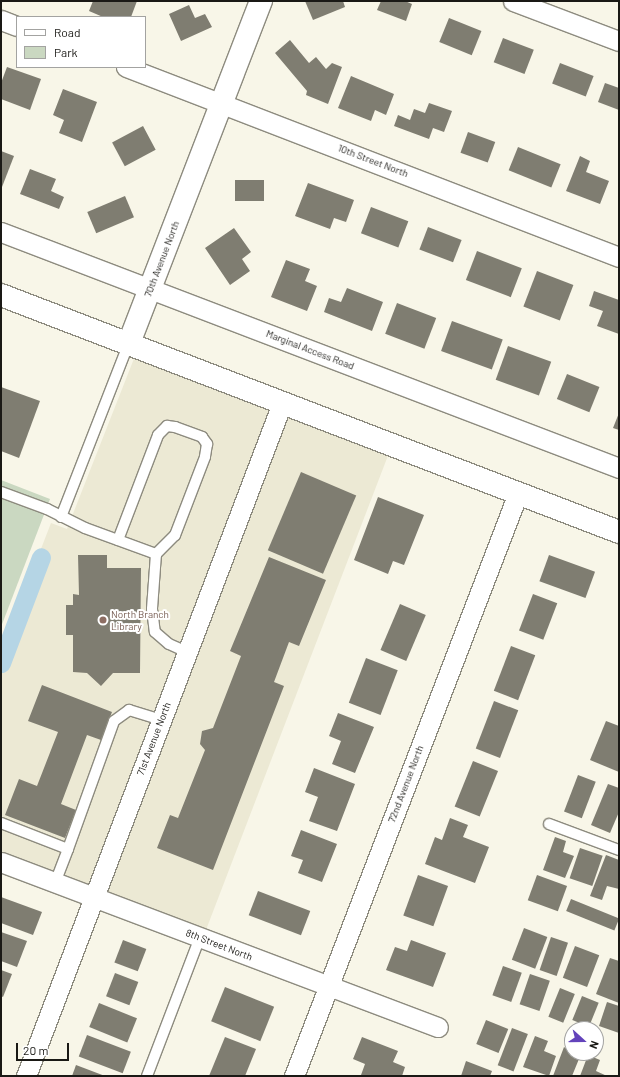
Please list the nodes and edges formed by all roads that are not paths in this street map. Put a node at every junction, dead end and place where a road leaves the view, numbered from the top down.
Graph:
1 (261, 1) edge
2 (513, 1) edge
3 (1, 20) edge
4 (16, 26) edge
5 (619, 41) edge
6 (129, 68) edge
7 (222, 103) junction
8 (1, 232) edge
9 (619, 256) edge
10 (151, 289) junction
11 (1, 295) edge
12 (129, 343) junction
13 (282, 403) junction
14 (619, 468) edge
15 (1, 492) edge
16 (518, 493) junction
17 (61, 517) junction
18 (619, 532) edge
19 (118, 540) junction
20 (156, 554) junction
21 (187, 652) junction
22 (162, 720) junction
23 (1, 823) edge
24 (549, 824) dead end
25 (68, 849) junction
26 (619, 850) edge
27 (1, 862) edge
28 (55, 883) junction
29 (94, 898) junction
30 (200, 937) junction
31 (328, 986) junction
32 (438, 1027) dead end
33 (26, 1076) edge
34 (147, 1076) edge
35 (294, 1076) edge

1 - 7 main road, 70th Avenue North
2 - 5 street
3 - 4 street
6 - 7 street, 10th Street North
7 - 9 street, 10th Street North
7 - 10 main road, 70th Avenue North
8 - 10 street, Marginal Access Road
10 - 12 main road, 70th Avenue North
10 - 14 street, Marginal Access Road
11 - 12 main road
12 - 13 main road
12 - 17 lane, 70th Avenue North
13 - 16 main road
13 - 21 street, 71st Avenue North
15 - 17 lane
16 - 18 main road
16 - 31 street, 72nd Avenue North
17 - 19 lane
19 - 20 lane
19 - 20 lane
20 - 21 lane
21 - 22 street, 71st Avenue North
22 - 25 lane
22 - 29 street, 71st Avenue North
23 - 25 lane
24 - 26 lane
25 - 28 lane
27 - 28 street, 8th Street North
28 - 29 street, 8th Street North
29 - 30 street, 8th Street North
29 - 33 street, 71st Avenue North
30 - 31 street, 8th Street North
30 - 34 lane
31 - 32 street, 8th Street North
31 - 35 street, 72nd Avenue North

